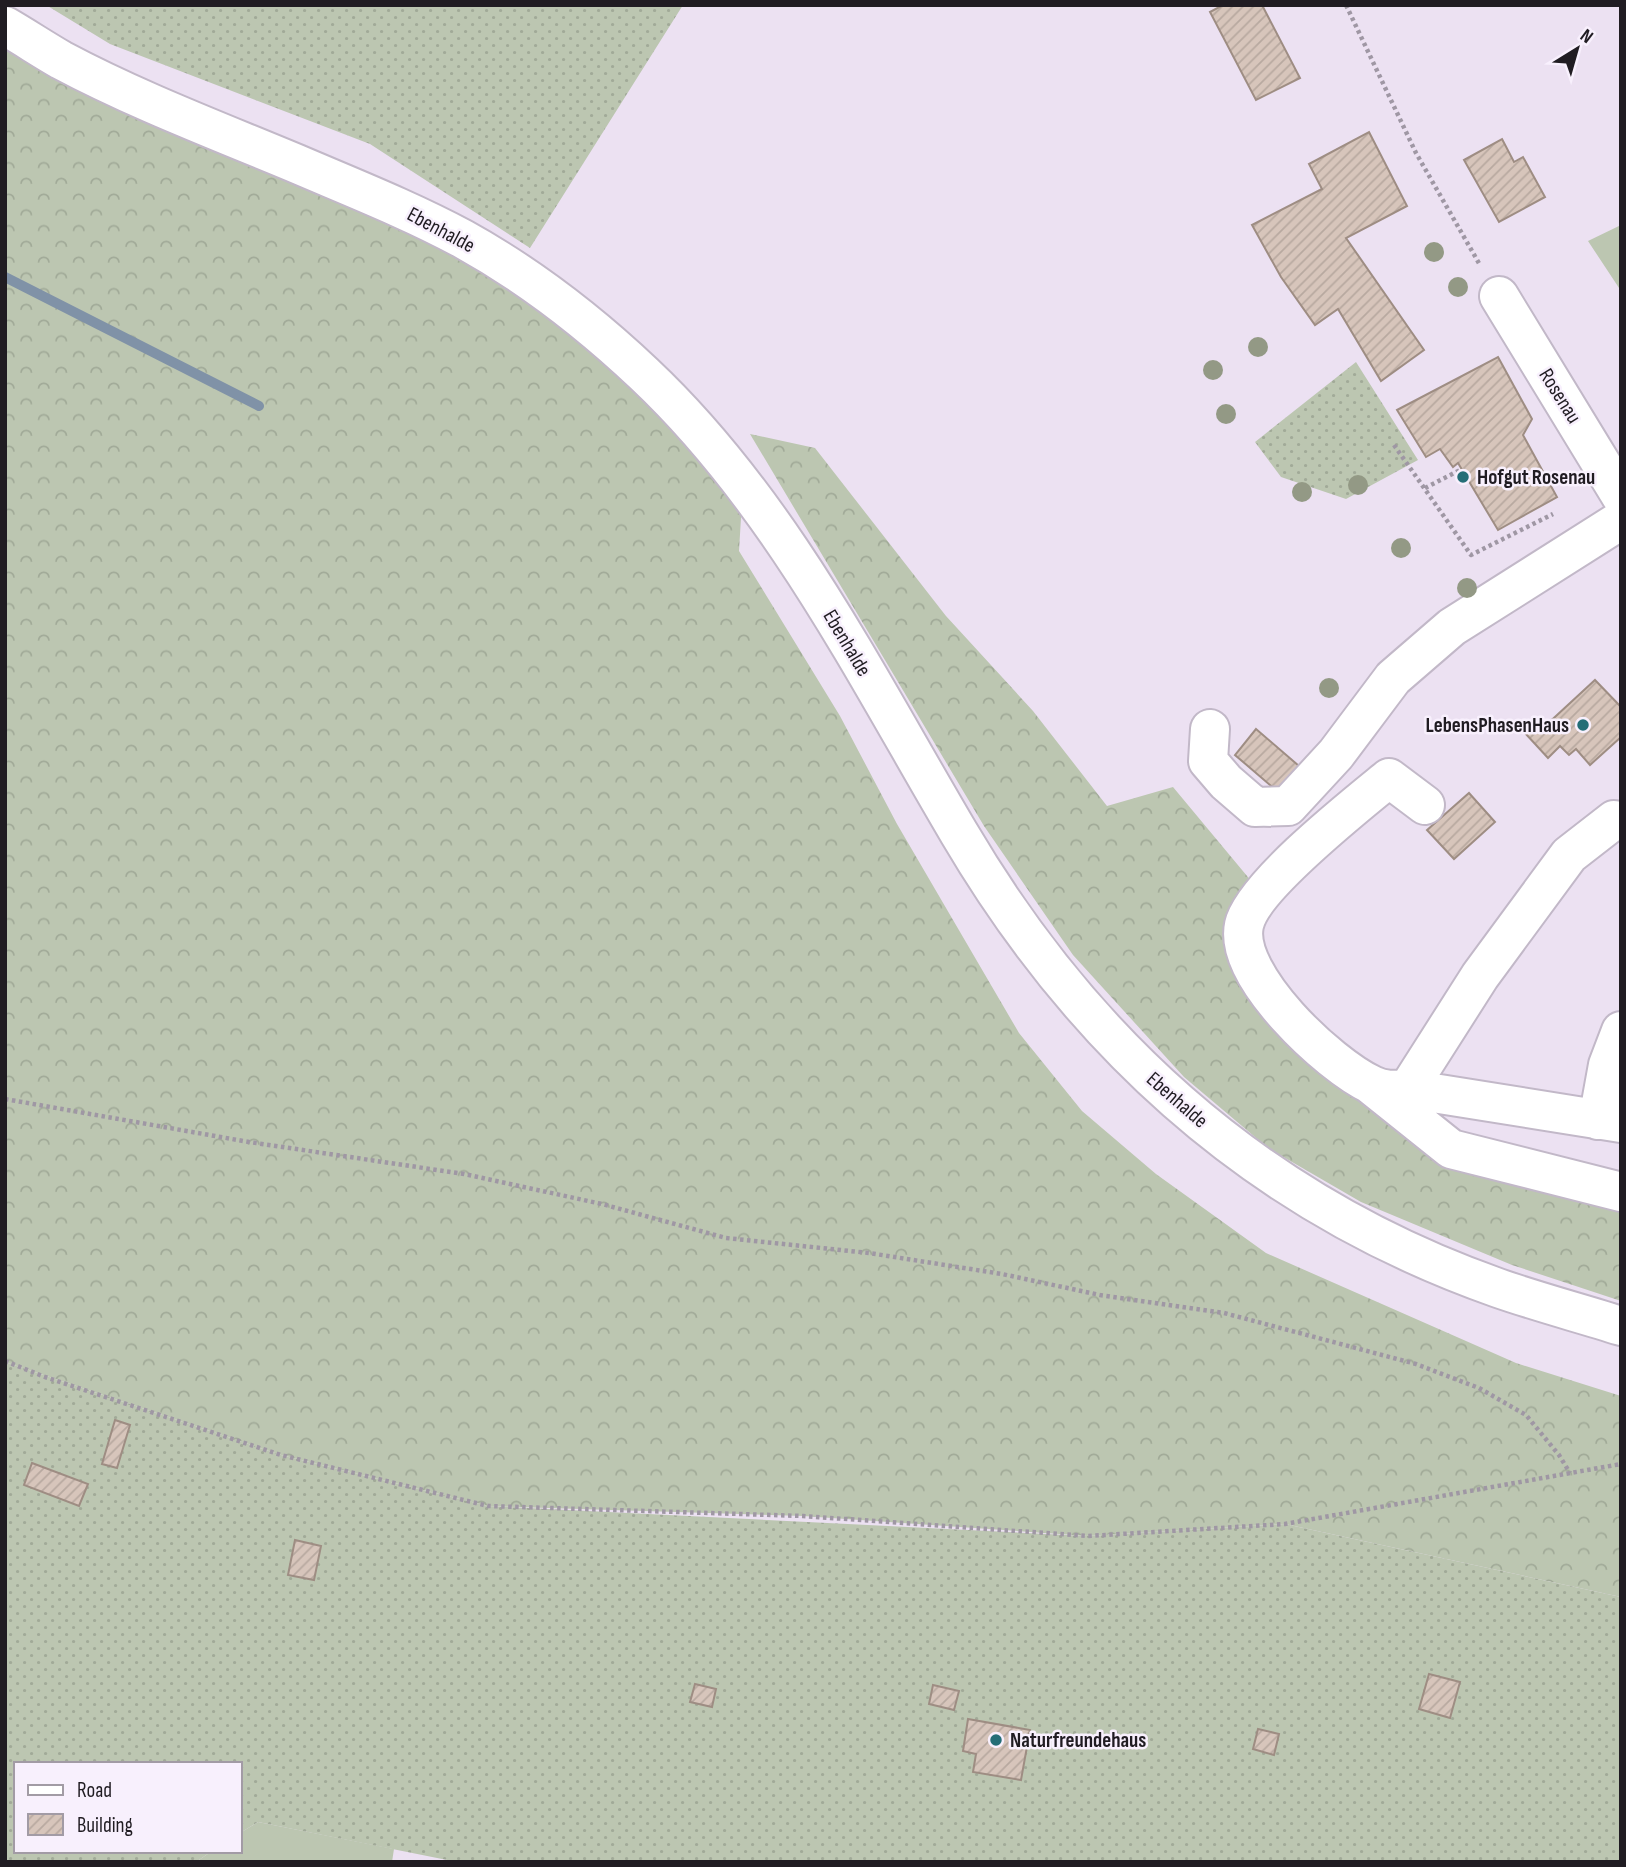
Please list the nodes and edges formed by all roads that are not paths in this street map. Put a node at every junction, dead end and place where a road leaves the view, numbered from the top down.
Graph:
1 (5, 26) edge
2 (1499, 296) road end
3 (1621, 496) edge
4 (1621, 520) edge
5 (1210, 729) dead end
6 (1425, 805) dead end
7 (1621, 821) edge
8 (1621, 1031) edge
9 (1390, 1087) junction
10 (1609, 1122) edge
11 (1621, 1192) edge
12 (1621, 1326) edge

1 - 12 street, Ebenhalde
2 - 3 street, Rosenau
4 - 5 street
6 - 9 street
7 - 9 street
8 - 10 street
9 - 10 street
9 - 11 street

